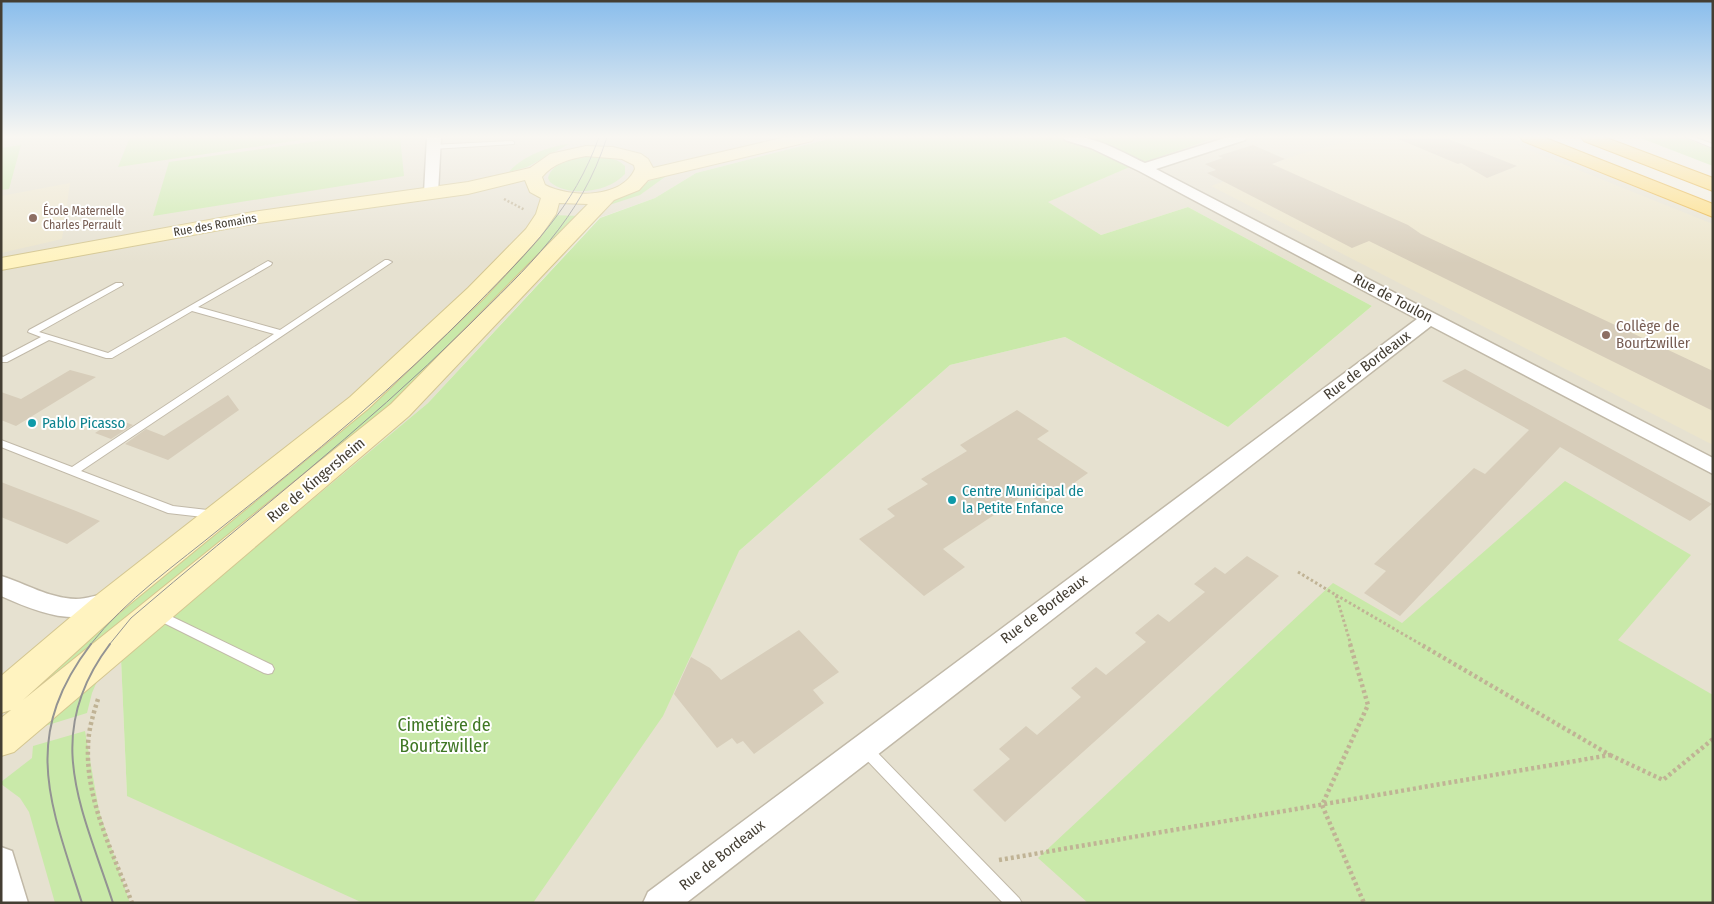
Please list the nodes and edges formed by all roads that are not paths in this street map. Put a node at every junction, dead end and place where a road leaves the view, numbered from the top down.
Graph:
1 (432, 179) edge
2 (541, 179) edge
3 (637, 179) edge
4 (1165, 179) edge
5 (1636, 179) edge
6 (1657, 179) edge
7 (1698, 179) edge
8 (541, 185) junction
9 (1713, 185) edge
10 (431, 193) junction
11 (608, 195) junction
12 (1713, 202) edge
13 (1713, 210) edge
14 (388, 262) dead end
15 (268, 263) dead end
16 (1, 264) edge
17 (119, 285) dead end
18 (192, 308) junction
19 (1430, 318) junction
20 (282, 333) junction
21 (48, 337) junction
22 (1, 359) edge
23 (1, 443) edge
24 (1713, 467) edge
25 (75, 470) junction
26 (221, 514) junction
27 (1, 585) edge
28 (109, 603) junction
29 (155, 614) junction
30 (268, 669) dead end
31 (1, 698) edge
32 (1, 740) edge
33 (862, 746) junction
34 (1, 862) edge
35 (12, 903) edge
36 (659, 903) edge
37 (1014, 903) edge

1 - 10 street
2 - 8 main road
3 - 11 main road
4 - 19 street, Rue de Toulon
5 - 13 highway
6 - 12 highway
7 - 9 highway
8 - 10 main road, Rue des Romains
8 - 11 main road, Rue des Romains
8 - 26 main road
10 - 16 main road, Rue des Romains
11 - 29 main road, Rue de Kingersheim
14 - 20 lane
15 - 18 lane
17 - 21 lane
18 - 20 lane
18 - 21 lane
19 - 24 street, Rue de Toulon
19 - 33 street, Rue de Bordeaux
20 - 25 lane
21 - 22 lane
23 - 25 lane
25 - 26 lane
26 - 28 main road
27 - 28 street
28 - 31 main road
29 - 30 lane
29 - 32 main road, Rue de Kingersheim
33 - 36 street, Rue de Bordeaux
33 - 37 lane
34 - 35 street

